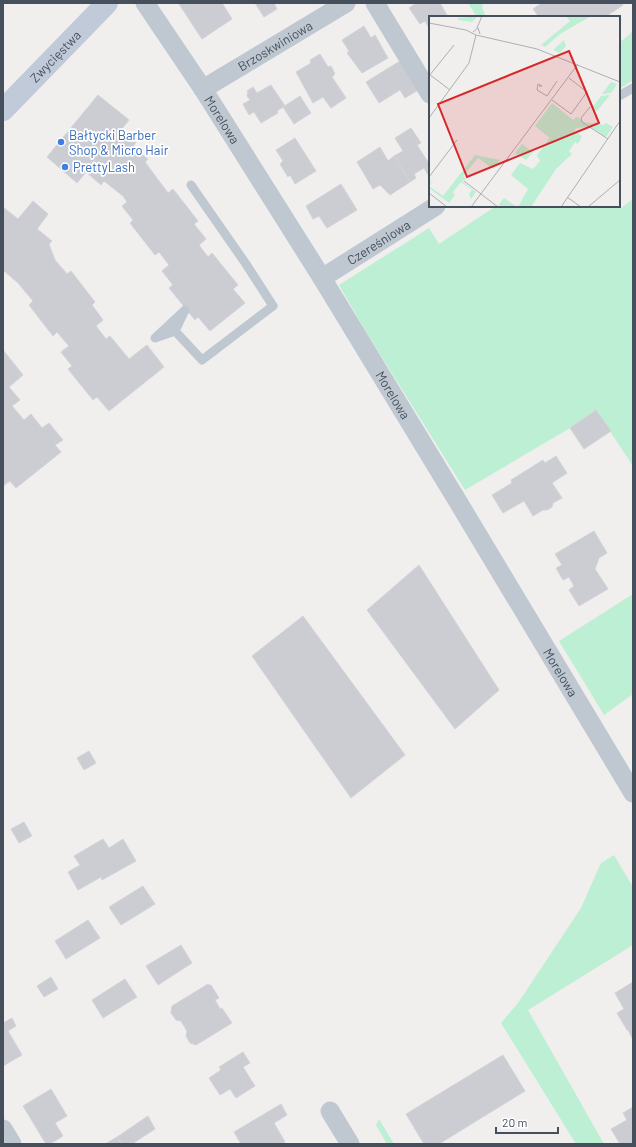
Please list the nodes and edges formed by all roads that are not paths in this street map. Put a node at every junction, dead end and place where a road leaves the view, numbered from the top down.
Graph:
1 (107, 3) edge
2 (145, 3) edge
3 (346, 3) edge
4 (375, 3) edge
5 (633, 88) edge
6 (203, 89) junction
7 (429, 92) edge
8 (620, 95) edge
9 (3, 110) edge
10 (191, 185) dead end
11 (434, 207) edge
12 (322, 278) junction
13 (175, 331) dead end
14 (633, 793) edge
15 (330, 1111) dead end
16 (3, 1129) edge
17 (12, 1144) edge
18 (350, 1144) edge

1 - 9 main road, Zwycięstwa
2 - 6 street, Morelowa
3 - 6 street, Brzoskwiniowa
4 - 7 street
5 - 8 lane
6 - 12 street, Morelowa
10 - 13 lane
11 - 12 street, Czereśniowa
12 - 14 street, Morelowa
15 - 18 street
16 - 17 street

